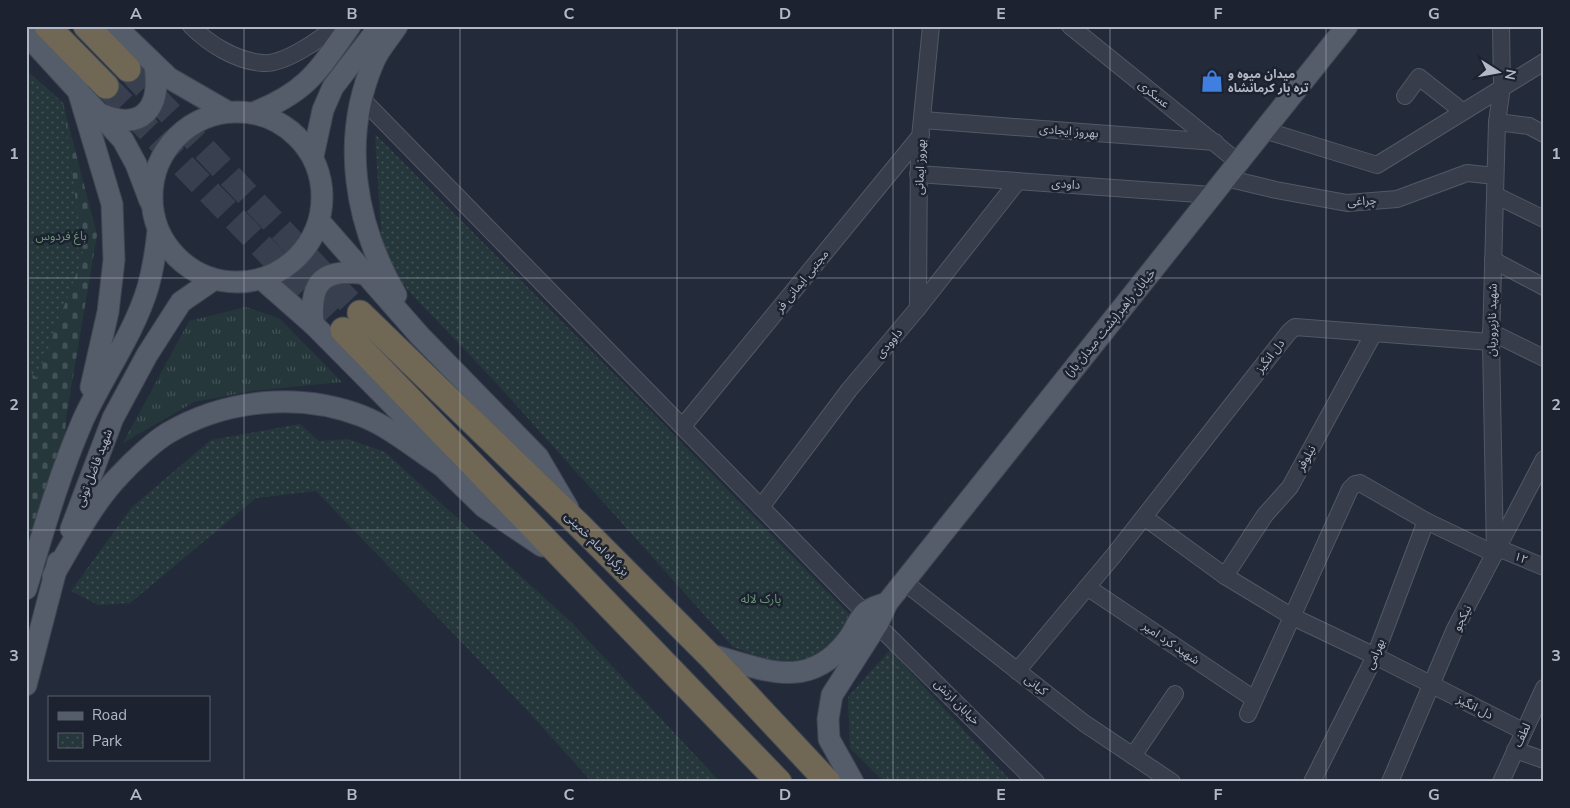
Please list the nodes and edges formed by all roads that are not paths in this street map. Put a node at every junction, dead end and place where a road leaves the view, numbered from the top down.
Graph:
1 (47, 26) edge
2 (86, 26) edge
3 (115, 26) edge
4 (191, 26) edge
5 (335, 26) edge
6 (350, 26) edge
7 (380, 26) edge
8 (397, 26) edge
9 (931, 26) edge
10 (1070, 26) edge
11 (1348, 26) edge
12 (1501, 26) edge
13 (26, 34) edge
14 (1544, 62) edge
15 (155, 66) junction
16 (128, 69) tunnel mouth
17 (106, 86) tunnel mouth
18 (76, 87) junction
19 (1502, 87) junction
20 (1404, 96) dead end
21 (362, 99) junction
22 (1462, 111) junction
23 (228, 112) junction
24 (253, 113) junction
25 (100, 114) junction
26 (1544, 118) edge
27 (1497, 122) junction
28 (1529, 126) junction
29 (922, 128) junction
30 (1264, 130) junction
31 (1544, 134) edge
32 (1215, 142) junction
33 (313, 156) junction
34 (1232, 170) junction
35 (918, 174) junction
36 (1495, 176) junction
37 (1018, 181) junction
38 (1213, 195) junction
39 (1495, 195) junction
40 (152, 207) junction
41 (1544, 219) edge
42 (320, 222) junction
43 (158, 231) junction
44 (1493, 260) junction
45 (366, 274) junction
46 (213, 280) junction
47 (263, 280) junction
48 (1544, 287) edge
49 (141, 306) junction
50 (918, 308) junction
51 (170, 319) junction
52 (313, 324) junction
53 (1374, 333) junction
54 (420, 336) junction
55 (1491, 337) junction
56 (1544, 358) edge
57 (83, 420) junction
58 (683, 426) junction
59 (1544, 459) edge
60 (442, 466) junction
61 (761, 507) junction
62 (1144, 517) junction
63 (1426, 520) junction
64 (579, 525) junction
65 (1497, 551) junction
66 (568, 564) junction
67 (1544, 567) edge
68 (53, 576) junction
69 (1225, 576) junction
70 (904, 582) junction
71 (1087, 588) junction
72 (26, 589) edge
73 (1292, 616) junction
74 (872, 617) junction
75 (707, 654) junction
76 (1375, 656) junction
77 (1018, 671) junction
78 (1432, 685) junction
79 (26, 686) edge
80 (1544, 688) edge
81 (1175, 694) dead end
82 (1523, 731) junction
83 (1514, 750) junction
84 (1133, 756) junction
85 (1544, 760) edge
86 (779, 782) edge
87 (828, 782) edge
88 (853, 782) edge
89 (1036, 782) edge
90 (1172, 782) edge
91 (1312, 782) edge
92 (1390, 782) edge
93 (1501, 782) edge

1 - 17 highway
2 - 16 highway
3 - 15 main road
4 - 5 street
6 - 24 main road
7 - 33 main road
8 - 21 main road
9 - 29 street, بهروز ایمانی
10 - 32 street, عسکری
11 - 30 main road, خیابان راهبر(پشت میدان بار)
12 - 19 street, شهید نازپروریان
13 - 18 main road
14 - 19 street
15 - 23 main road
15 - 25 main road
18 - 25 main road
18 - 57 main road
19 - 22 street
19 - 27 street, شهید نازپروریان
20 - 22 street
21 - 54 main road
21 - 58 street, خیابان ارتش
22 - 30 street
23 - 24 main road
23 - 40 main road
24 - 33 main road
25 - 40 main road
26 - 28 street
27 - 28 street
27 - 36 street, شهید نازپروریان
28 - 31 street
29 - 32 street, بهروز ایجادی
29 - 35 street, بهروز ایمانی
29 - 58 street, مجتبی ایمانی فر
30 - 34 main road, خیابان راهبر(پشت میدان بار)
32 - 34 street, عسکری
33 - 42 main road
34 - 36 street, چراغی
34 - 38 main road, خیابان راهبر(پشت میدان بار)
35 - 37 street, داودی
35 - 50 street, بهروز ایمانی
36 - 39 street, شهید نازپروریان
37 - 38 street, داودی
37 - 50 street, داوودی
38 - 70 main road, خیابان راهبر(پشت میدان بار)
39 - 41 street
39 - 44 street, شهید نازپروریان
40 - 43 main road
42 - 45 main road
42 - 47 main road
43 - 46 main road
43 - 49 main road
44 - 48 street
44 - 55 street, شهید نازپروریان
45 - 52 main road
45 - 54 main road
46 - 47 main road
46 - 51 main road, شهید فاضل تونی
47 - 52 main road
49 - 51 main road
49 - 57 main road
50 - 61 street, داوودی
51 - 68 main road, شهید فاضل تونی
52 - 60 main road
53 - 55 street, دل انگیز
53 - 62 street, دل انگیز
53 - 69 street, نیلوفر
54 - 64 main road
55 - 56 street
55 - 65 street, شهید نازپروریان
57 - 72 main road
58 - 61 street, خیابان ارتش
59 - 65 street, نیکجو
60 - 66 main road
60 - 68 main road
61 - 74 street, خیابان ارتش
62 - 69 street, دل انگیز
62 - 71 street, دل انگیز
63 - 65 street
63 - 73 street
63 - 76 street, بهرامی
64 - 66 highway, بزرگراه امام خمینی
64 - 75 highway, بزرگراه امام خمینی
65 - 67 street, ۱۲
65 - 78 street, نیکجو
66 - 86 highway, بزرگراه امام خمینی
68 - 79 main road, شهید فاضل تونی
69 - 73 street, دل انگیز
70 - 74 main road, خیابان راهبر(پشت میدان بار)
70 - 77 street, کیانی
71 - 73 street, شهید کرد امیر
71 - 77 street, دل انگیز
73 - 76 street, دل انگیز
74 - 75 main road
74 - 88 main road
74 - 89 street, خیابان ارتش
75 - 87 highway, بزرگراه امام خمینی
76 - 78 street, دل انگیز
76 - 91 street, بهرامی
77 - 84 street, کیانی
78 - 82 street, دل انگیز
78 - 92 street, نیکجو
80 - 82 street, لطف
81 - 84 street
82 - 83 street, لطف
83 - 85 street
83 - 93 street, لطف
84 - 90 street, کیانی

